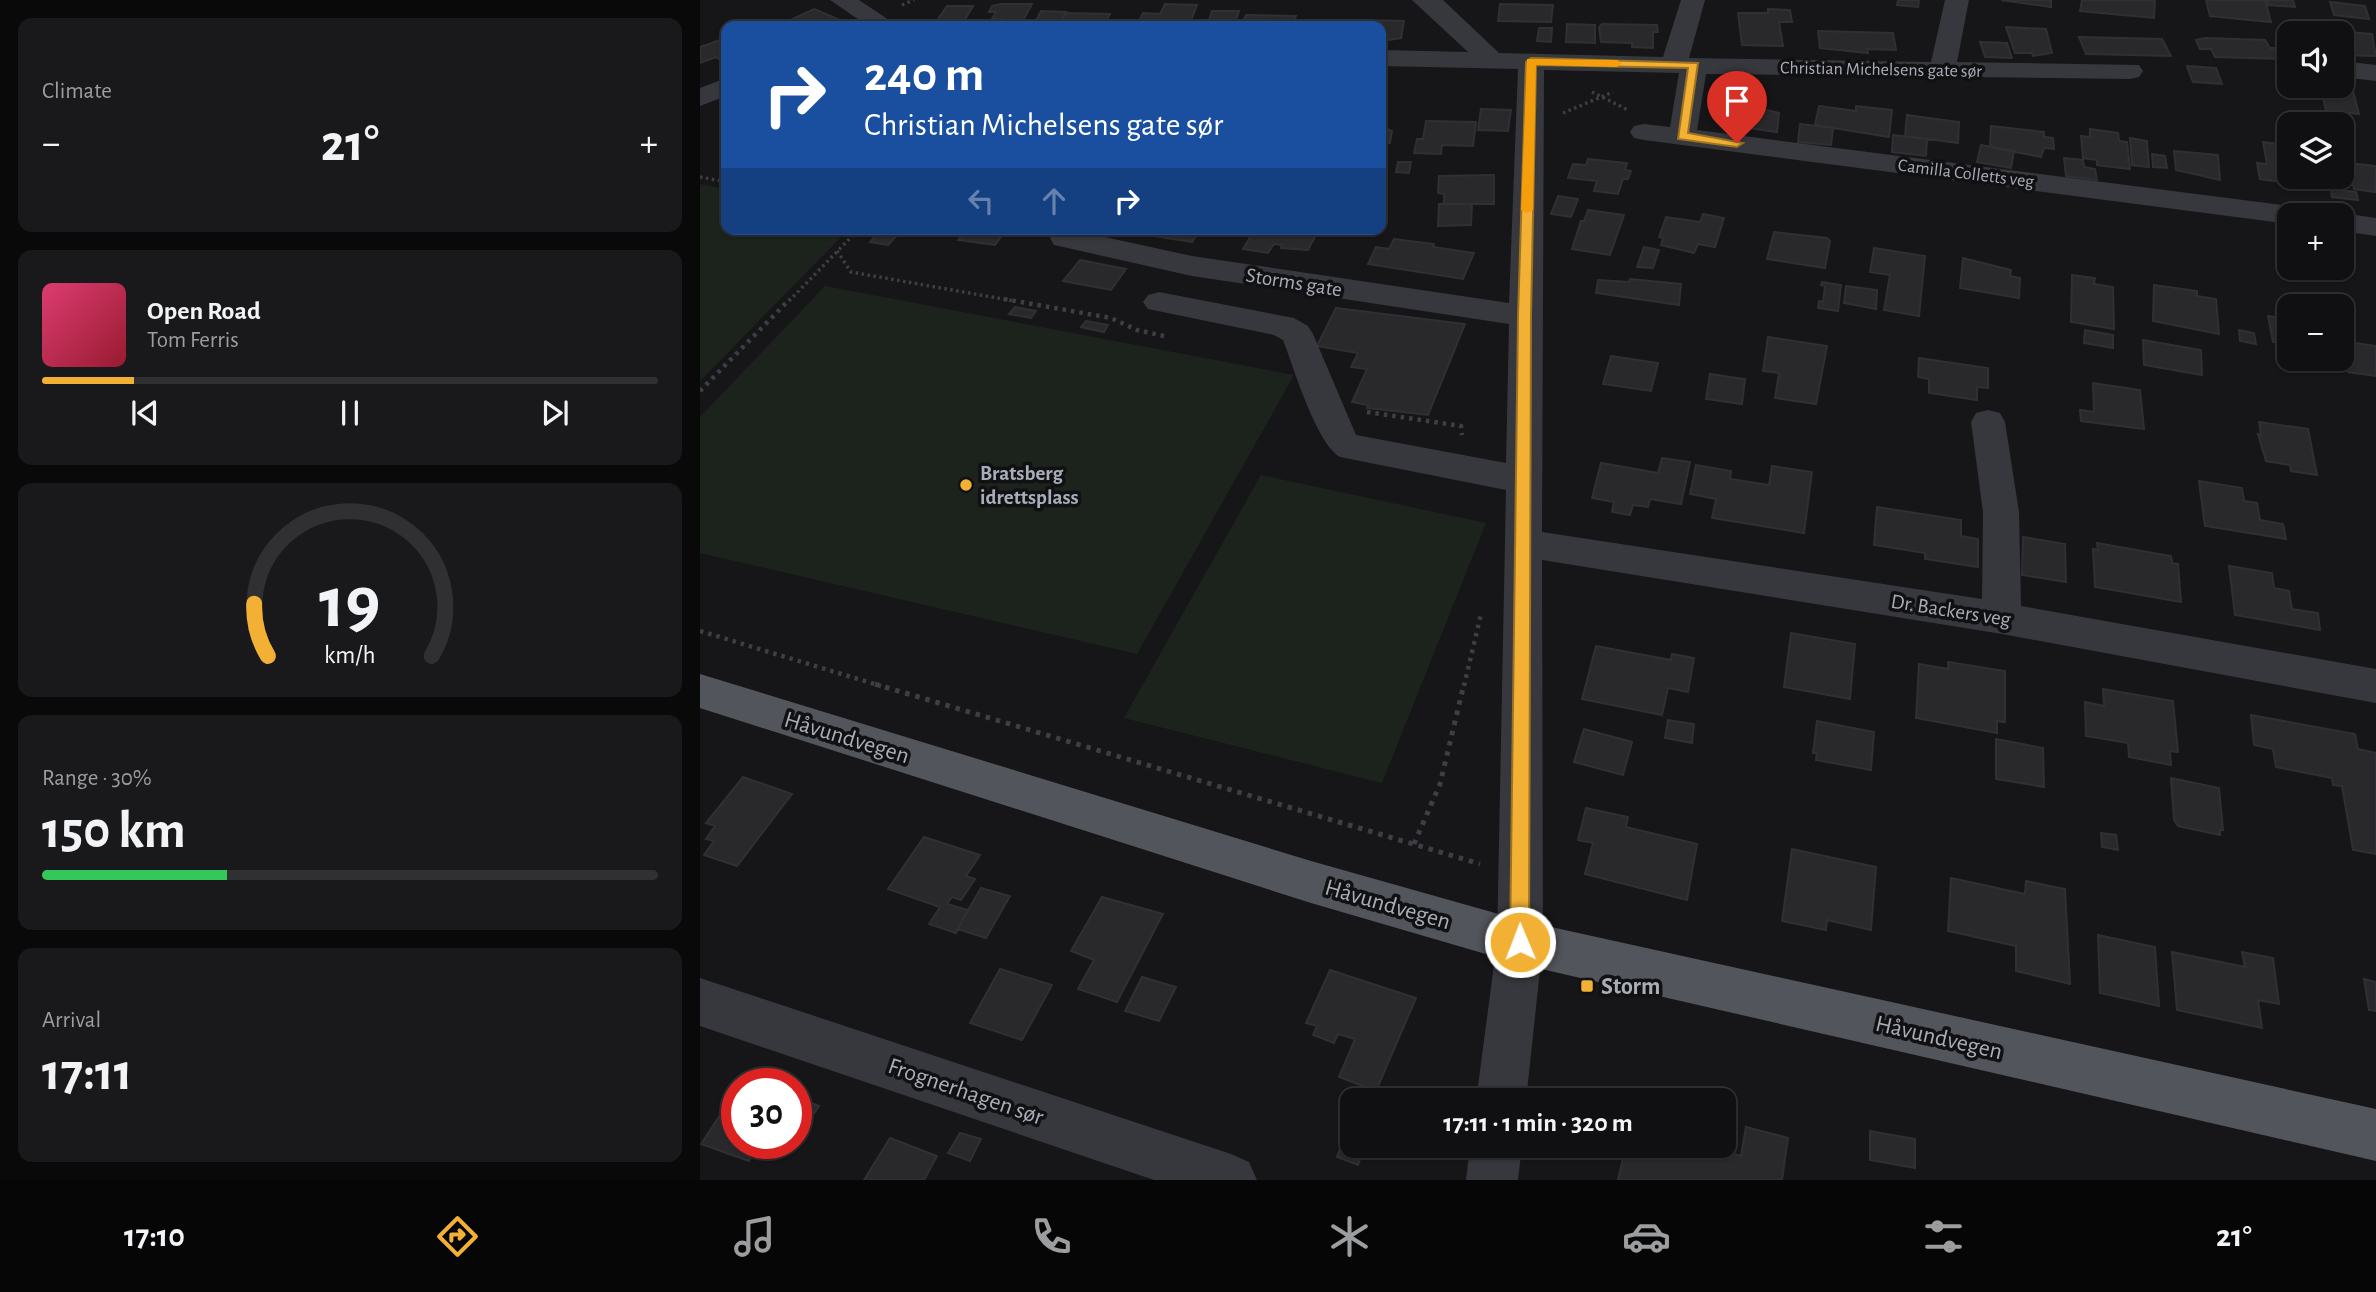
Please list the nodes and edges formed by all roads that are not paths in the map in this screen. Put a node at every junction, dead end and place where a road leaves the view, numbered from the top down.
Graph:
1 (842, 0) edge
2 (1693, 0) edge
3 (1957, 0) edge
4 (1432, 2) edge
5 (868, 21) edge
6 (1386, 58) edge
7 (1491, 60) junction
8 (1531, 62) junction
9 (1684, 65) junction
10 (2354, 70) edge
11 (1942, 71) junction
12 (2130, 71) dead end
13 (2376, 73) edge
14 (721, 88) edge
15 (700, 98) edge
16 (1644, 132) dead end
17 (1682, 136) junction
18 (2277, 213) edge
19 (2354, 224) edge
20 (2376, 227) edge
21 (1065, 238) dead end
22 (1159, 302) dead end
23 (1525, 316) junction
24 (1988, 422) dead end
25 (1512, 477) junction
26 (1524, 543) junction
27 (2002, 618) junction
28 (2376, 686) edge
29 (700, 691) edge
30 (1520, 942) junction
31 (700, 1002) edge
32 (1503, 1088) edge
33 (2376, 1135) edge
34 (1495, 1158) edge
35 (1231, 1180) edge
36 (1492, 1180) edge

1 - 5 street
2 - 9 street
3 - 11 street
4 - 7 street
6 - 7 street, Christian Michelsens gate sør
7 - 8 street, Christian Michelsens gate sør
8 - 9 street, Christian Michelsens gate sør
8 - 23 street
9 - 11 street, Christian Michelsens gate sør
9 - 17 street
10 - 13 street
11 - 12 street, Christian Michelsens gate sør
14 - 15 street
16 - 17 street, Camilla Colletts veg
17 - 18 street, Camilla Colletts veg
19 - 20 street
21 - 23 street, Storms gate
22 - 25 street
23 - 25 street
24 - 27 street
25 - 26 street
26 - 27 street, Dr. Backers veg
26 - 30 street
27 - 28 street, Dr. Backers veg
29 - 30 main road, Håvundvegen
30 - 32 street
30 - 33 main road, Håvundvegen
31 - 35 street, Frognerhagen sør
34 - 36 street

